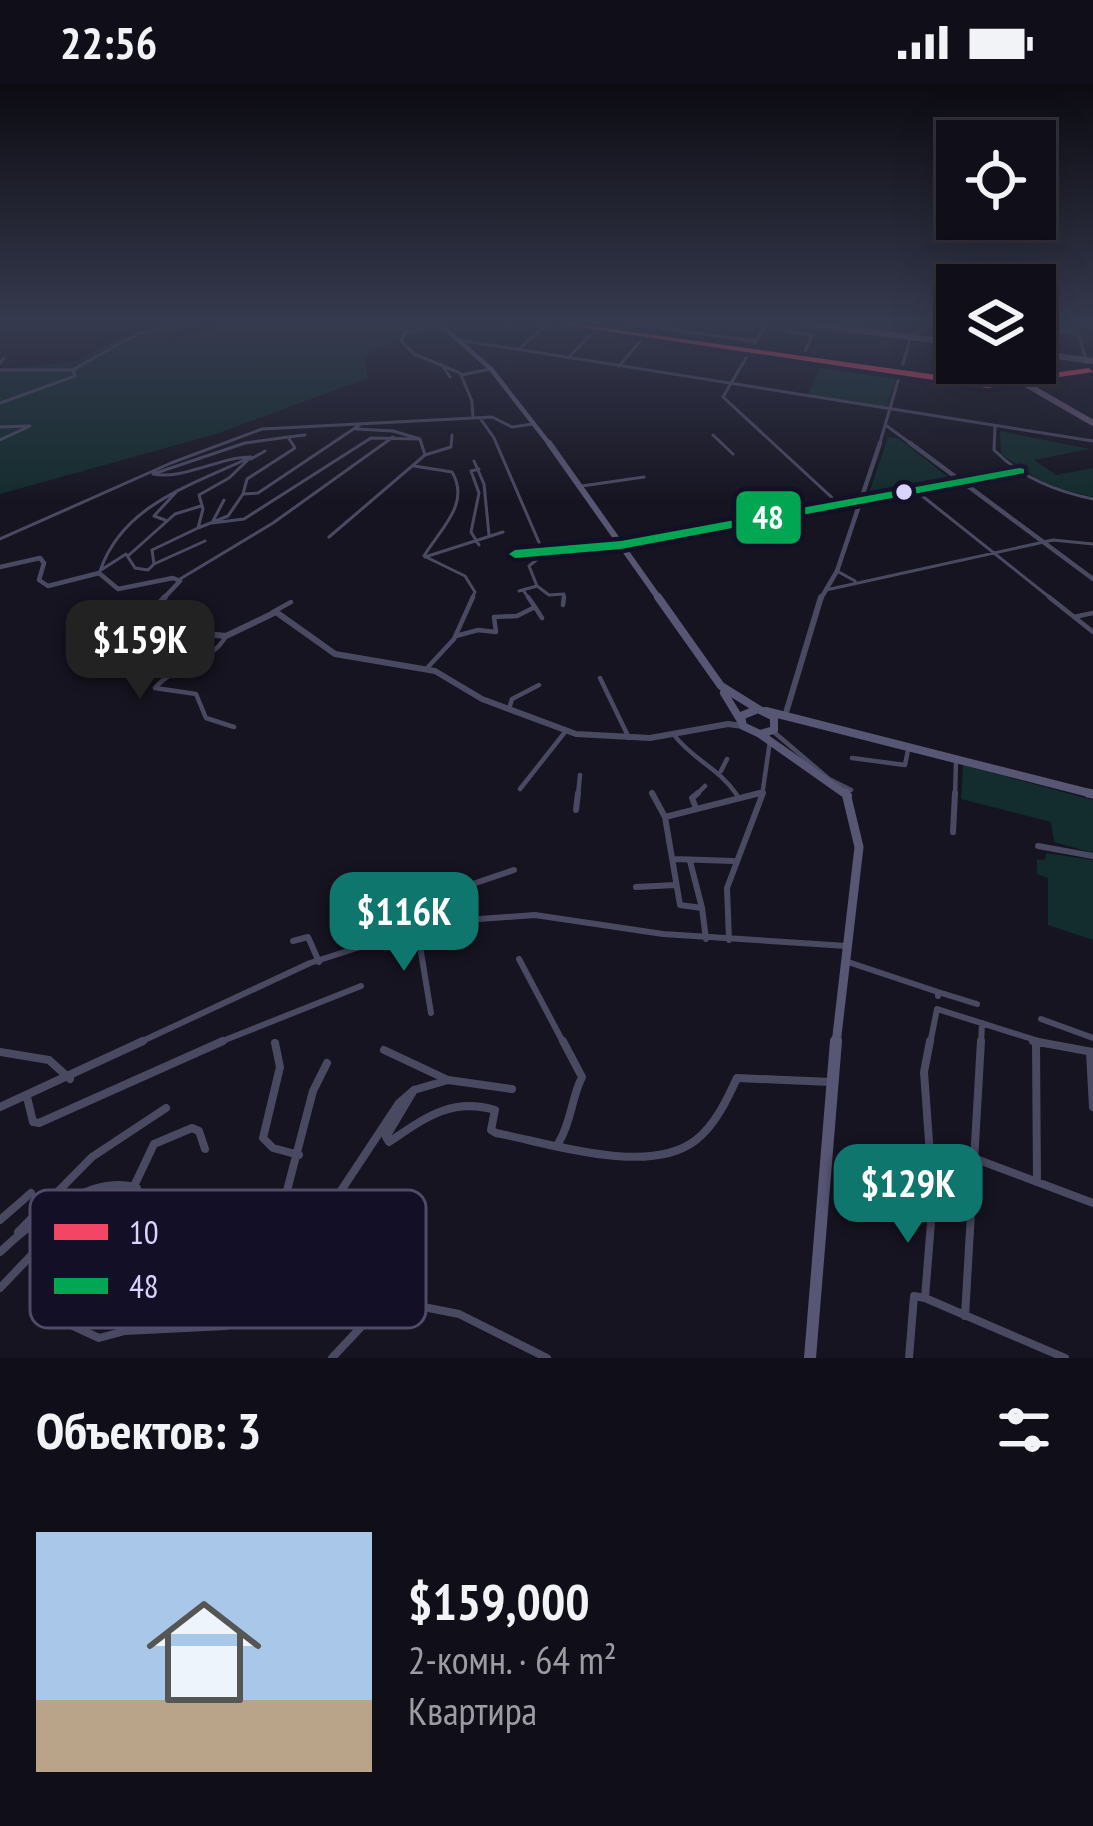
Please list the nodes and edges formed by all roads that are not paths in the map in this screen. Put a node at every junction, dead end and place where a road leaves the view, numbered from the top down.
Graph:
1 (63, 383) edge
2 (463, 383) edge
3 (503, 383) edge
4 (726, 383) edge
5 (899, 383) edge
6 (729, 384) junction
7 (1031, 384) edge
8 (0, 403) edge
9 (891, 410) junction
10 (473, 418) junction
11 (480, 418) junction
12 (1093, 420) edge
13 (361, 424) junction
14 (535, 424) junction
15 (0, 427) edge
16 (995, 427) junction
17 (355, 429) junction
18 (886, 431) junction
19 (452, 434) dead end
20 (305, 435) dead end
21 (713, 435) dead end
22 (288, 437) junction
23 (393, 437) junction
24 (420, 439) junction
25 (0, 440) edge
26 (1093, 443) edge
27 (265, 451) dead end
28 (733, 454) dead end
29 (424, 456) junction
30 (251, 458) junction
31 (474, 461) dead end
32 (431, 463) dead end
33 (413, 466) junction
34 (478, 469) junction
35 (1020, 471) junction
36 (151, 474) junction
37 (210, 474) junction
38 (644, 477) dead end
39 (962, 482) junction
40 (576, 487) junction
41 (916, 490) junction
42 (866, 491) junction
43 (518, 492) junction
44 (507, 493) dead end
45 (243, 494) junction
46 (880, 497) junction
47 (1093, 499) edge
48 (224, 500) dead end
49 (859, 500) junction
50 (840, 505) junction
51 (201, 506) junction
52 (855, 510) junction
53 (169, 520) junction
54 (212, 523) junction
55 (198, 529) junction
56 (503, 532) dead end
57 (489, 535) junction
58 (329, 537) dead end
59 (0, 539) edge
60 (205, 541) dead end
61 (1044, 542) junction
62 (478, 543) junction
63 (1093, 544) edge
64 (621, 545) junction
65 (993, 552) junction
66 (515, 554) dead end
67 (544, 554) junction
68 (129, 555) junction
69 (425, 557) junction
70 (154, 564) junction
71 (0, 568) edge
72 (837, 571) junction
73 (99, 572) junction
74 (1093, 579) edge
75 (180, 580) junction
76 (861, 582) junction
77 (537, 586) junction
78 (826, 590) junction
79 (477, 595) junction
80 (292, 602) dead end
81 (563, 605) dead end
82 (535, 607) junction
83 (481, 609) dead end
84 (273, 612) junction
85 (1093, 613) edge
86 (1074, 617) junction
87 (542, 618) dead end
88 (1093, 632) edge
89 (226, 636) junction
90 (456, 636) junction
91 (426, 669) junction
92 (600, 678) dead end
93 (539, 685) dead end
94 (721, 686) junction
95 (509, 710) junction
96 (762, 710) junction
97 (732, 711) junction
98 (728, 724) junction
99 (742, 724) junction
100 (234, 727) dead end
101 (566, 730) junction
102 (778, 734) junction
103 (674, 735) junction
104 (629, 739) junction
105 (908, 749) dead end
106 (852, 758) dead end
107 (957, 758) junction
108 (727, 759) dead end
109 (721, 770) junction
110 (580, 775) dead end
111 (705, 786) dead end
112 (520, 789) dead end
113 (851, 790) dead end
114 (652, 792) dead end
115 (764, 792) junction
116 (1093, 794) edge
117 (738, 797) junction
118 (696, 808) junction
119 (576, 810) dead end
120 (665, 817) junction
121 (953, 832) dead end
122 (1038, 846) dead end
123 (1093, 856) edge
124 (674, 859) junction
125 (689, 859) junction
126 (733, 861) junction
127 (514, 870) dead end
128 (675, 885) junction
129 (636, 887) dead end
130 (340, 899) dead end
131 (703, 908) junction
132 (448, 920) junction
133 (417, 928) junction
134 (404, 932) junction
135 (706, 939) junction
136 (729, 940) junction
137 (293, 941) dead end
138 (848, 946) junction
139 (519, 959) dead end
140 (319, 962) junction
141 (844, 962) junction
142 (361, 986) dead end
143 (976, 1004) dead end
144 (431, 1012) dead end
145 (1041, 1019) dead end
146 (982, 1024) junction
147 (1093, 1038) edge
148 (1036, 1042) junction
149 (275, 1043) dead end
150 (384, 1050) dead end
151 (0, 1052) edge
152 (1092, 1052) edge
153 (327, 1063) dead end
154 (70, 1079) junction
155 (448, 1080) junction
156 (831, 1082) junction
157 (512, 1089) dead end
158 (414, 1090) junction
159 (27, 1096) junction
160 (0, 1107) edge
161 (1093, 1107) edge
162 (166, 1108) dead end
163 (560, 1142) junction
164 (205, 1149) dead end
165 (299, 1155) junction
166 (976, 1159) junction
167 (1037, 1182) junction
168 (135, 1184) junction
169 (59, 1190) edge
170 (97, 1190) edge
171 (137, 1190) edge
172 (286, 1190) edge
173 (341, 1190) edge
174 (30, 1194) edge
175 (1093, 1203) edge
176 (0, 1220) edge
177 (30, 1220) edge
178 (30, 1227) edge
179 (10, 1241) junction
180 (0, 1252) edge
181 (30, 1255) edge
182 (0, 1288) edge
183 (925, 1298) junction
184 (426, 1307) edge
185 (965, 1316) junction
186 (77, 1328) edge
187 (186, 1328) edge
188 (362, 1328) edge
189 (332, 1358) edge
190 (547, 1358) edge
191 (810, 1358) edge
192 (909, 1358) edge
193 (1065, 1358) edge

1 - 8 street
2 - 10 street
3 - 14 main road
4 - 6 street
5 - 9 street
6 - 9 street
6 - 50 street
7 - 12 highway
9 - 16 street
9 - 18 street
10 - 11 street
10 - 13 street
11 - 14 street
11 - 43 street
13 - 17 street
13 - 36 street
14 - 40 main road
15 - 25 street
16 - 26 street
16 - 35 street
17 - 24 street
17 - 45 street
18 - 39 street
18 - 42 street
19 - 29 street
20 - 22 street
21 - 28 street
22 - 36 street
22 - 45 street
23 - 24 street
23 - 54 street
23 - 75 street
24 - 29 street
27 - 30 street
29 - 32 street
29 - 33 street
30 - 36 street
30 - 37 street
30 - 51 street
31 - 34 street
33 - 58 street
33 - 69 street
34 - 57 street
34 - 62 street
35 - 39 street
35 - 47 street
36 - 59 street
37 - 53 street
37 - 73 street
38 - 40 street
39 - 41 street
39 - 61 street
40 - 64 main road
41 - 46 street
41 - 65 street
42 - 46 street
42 - 49 street
43 - 44 street
43 - 67 street
45 - 54 street
46 - 49 street
48 - 54 street
49 - 50 street
49 - 52 street
50 - 52 street
50 - 64 street
51 - 53 street
51 - 55 street
52 - 72 street
53 - 68 street
54 - 55 street
55 - 70 street
56 - 57 street
57 - 62 street
60 - 70 street
61 - 63 street
61 - 65 street
61 - 74 street
62 - 69 street
64 - 67 street
64 - 94 main road
65 - 76 street
65 - 86 street
66 - 67 street
67 - 77 street
68 - 70 street
68 - 73 street
69 - 79 street
71 - 73 street
72 - 76 street
72 - 78 street
73 - 75 street
75 - 89 street
76 - 78 street
77 - 81 street
77 - 82 street
78 - 102 street
79 - 83 street
79 - 90 street
80 - 84 street
82 - 87 street
82 - 90 street
84 - 89 street
84 - 91 street
85 - 86 street
86 - 88 street
89 - 100 street
90 - 91 street
91 - 95 street
92 - 104 street
93 - 95 street
94 - 96 main road
94 - 97 main road
95 - 101 street
96 - 99 main road
96 - 102 main road
97 - 98 main road
97 - 99 main road
98 - 99 street
98 - 103 street
99 - 102 main road
101 - 104 street
101 - 112 street
102 - 107 main road
102 - 113 street
102 - 115 street
102 - 138 main road
103 - 104 street
103 - 109 street
105 - 106 street
107 - 116 main road
107 - 121 street
108 - 109 street
109 - 117 street
110 - 119 street
111 - 118 street
114 - 120 street
115 - 117 street
115 - 126 street
117 - 118 street
118 - 120 street
120 - 124 street
122 - 123 street
124 - 125 street
124 - 128 street
125 - 126 street
125 - 131 street
126 - 136 street
127 - 132 street
128 - 129 street
128 - 131 street
130 - 134 street
131 - 135 street
132 - 133 street
132 - 135 street
133 - 134 street
133 - 144 street
134 - 140 street
135 - 136 street
136 - 138 street
137 - 140 street
138 - 141 main road
139 - 163 street
140 - 154 street
141 - 143 street
141 - 156 main road
142 - 159 street
145 - 147 street
146 - 148 street
146 - 166 street
146 - 183 street
148 - 152 street
148 - 167 street
149 - 165 street
150 - 155 street
151 - 154 street
152 - 161 street
153 - 165 street
154 - 159 street
155 - 157 street
155 - 158 street
156 - 163 street
156 - 191 main road
158 - 163 street
158 - 173 street
159 - 160 street
162 - 169 street
164 - 168 street
165 - 172 street
166 - 167 street
166 - 185 street
167 - 175 street
168 - 170 street
168 - 171 street
174 - 176 street
177 - 179 street
178 - 179 street
179 - 180 street
181 - 182 street
183 - 185 street
183 - 192 street
184 - 190 street
185 - 193 street
186 - 187 street
188 - 189 street

